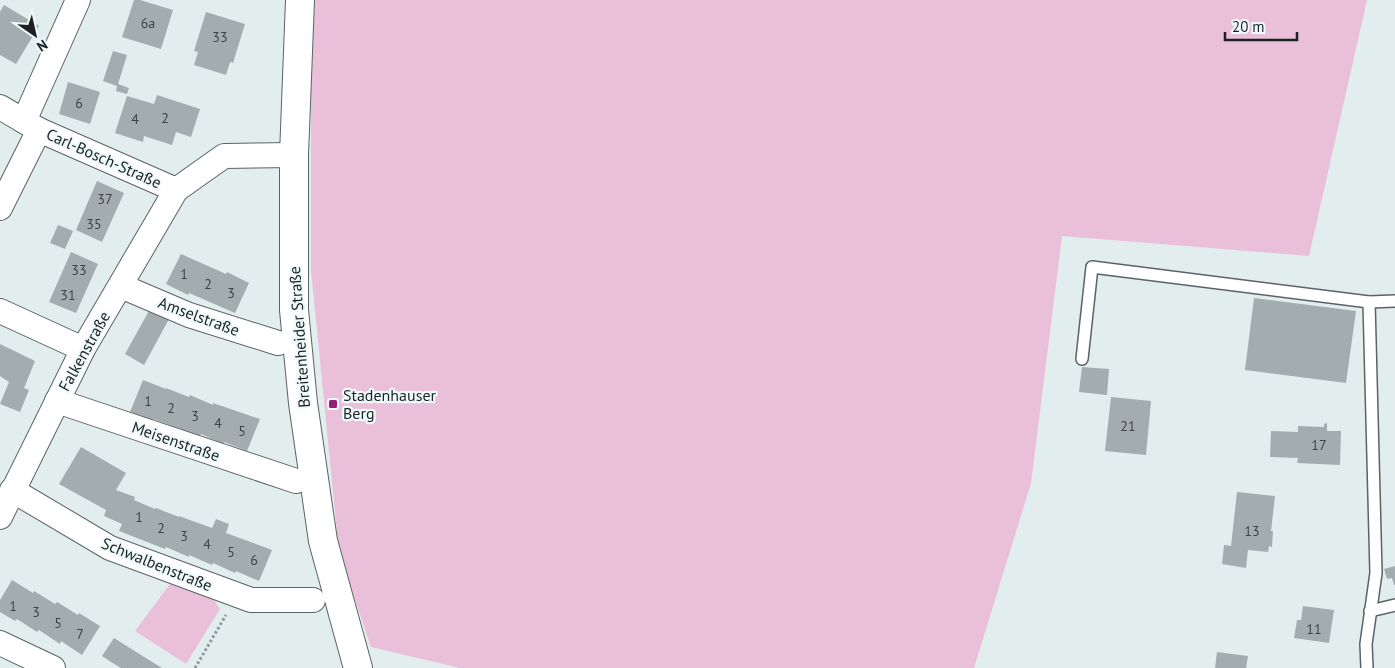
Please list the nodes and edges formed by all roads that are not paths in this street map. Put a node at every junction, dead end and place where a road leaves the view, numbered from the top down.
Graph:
1 (78, 0) edge
2 (300, 0) edge
3 (0, 107) edge
4 (31, 125) junction
5 (294, 155) junction
6 (176, 190) junction
7 (0, 208) edge
8 (121, 286) junction
9 (1369, 302) junction
10 (1395, 302) edge
11 (0, 310) edge
12 (278, 343) dead end
13 (83, 349) junction
14 (1082, 359) dead end
15 (57, 401) junction
16 (296, 481) dead end
17 (12, 490) junction
18 (0, 517) edge
19 (313, 600) dead end
20 (1395, 605) edge
21 (1370, 611) junction
22 (0, 643) edge
23 (53, 668) edge
24 (358, 668) edge
25 (1366, 668) edge

1 - 4 street
2 - 5 street, Breitenheider Straße
3 - 4 street, Carl-Bosch-Straße
4 - 6 street, Carl-Bosch-Straße
4 - 7 street
5 - 6 street, Carl-Bosch-Straße
5 - 24 street, Breitenheider Straße
6 - 8 street, Falkenstraße
8 - 12 street, Amselstraße
8 - 13 street, Falkenstraße
9 - 10 lane
9 - 14 lane
9 - 21 lane
11 - 13 street
13 - 15 street, Falkenstraße
15 - 16 street, Meisenstraße
15 - 17 street, Falkenstraße
17 - 18 street, Falkenstraße
17 - 19 street, Schwalbenstraße
20 - 21 lane
21 - 25 lane
22 - 23 street

